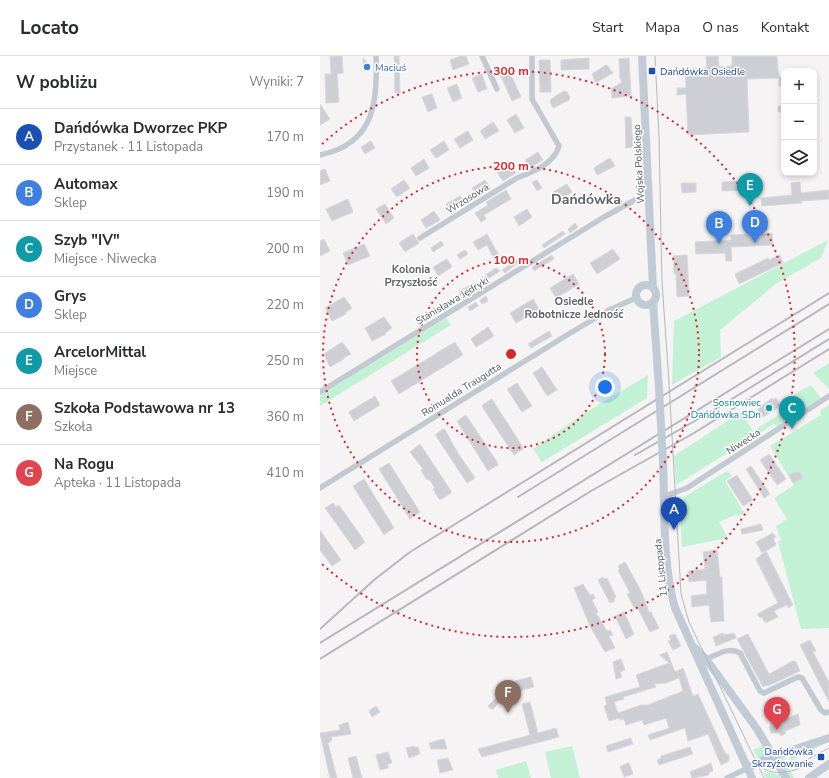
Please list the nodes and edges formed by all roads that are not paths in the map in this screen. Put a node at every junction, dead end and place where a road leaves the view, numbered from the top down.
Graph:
1 (376, 56) edge
2 (482, 56) edge
3 (532, 56) edge
4 (642, 56) edge
5 (497, 90) dead end
6 (320, 155) edge
7 (635, 200) dead end
8 (420, 238) dead end
9 (652, 270) junction
10 (644, 286) junction
11 (653, 288) junction
12 (636, 298) junction
13 (653, 302) junction
14 (644, 305) junction
15 (654, 323) junction
16 (320, 392) edge
17 (829, 396) edge
18 (320, 488) edge
19 (665, 496) junction
20 (690, 644) junction
21 (706, 659) junction
22 (829, 712) edge
23 (829, 738) edge
24 (775, 756) junction
25 (829, 764) edge
26 (748, 768) junction
27 (727, 778) edge
28 (752, 778) edge
29 (786, 778) edge
30 (809, 778) edge

1 - 6 street
2 - 5 street
3 - 8 street, Wrzosowa
4 - 9 main road, Wojska Polskiego
7 - 16 street, Stanisława Jędryki
9 - 10 main road, Wojska Polskiego
9 - 11 main road, Wojska Polskiego
10 - 11 main road
10 - 12 main road
11 - 13 main road
12 - 14 main road
12 - 18 street, Romualda Traugutta
13 - 14 main road
13 - 15 main road
14 - 15 main road
15 - 19 main road, 11 Listopada, bridge
17 - 19 street, Niwecka
19 - 20 main road, 11 Listopada
20 - 21 main road, 11 Listopada
20 - 26 main road, 11 Listopada
21 - 22 street
21 - 24 main road, 11 Listopada
23 - 24 main road
24 - 26 main road
24 - 29 main road, 11 Listopada
25 - 30 main road
26 - 27 street
26 - 28 main road, 11 Listopada

